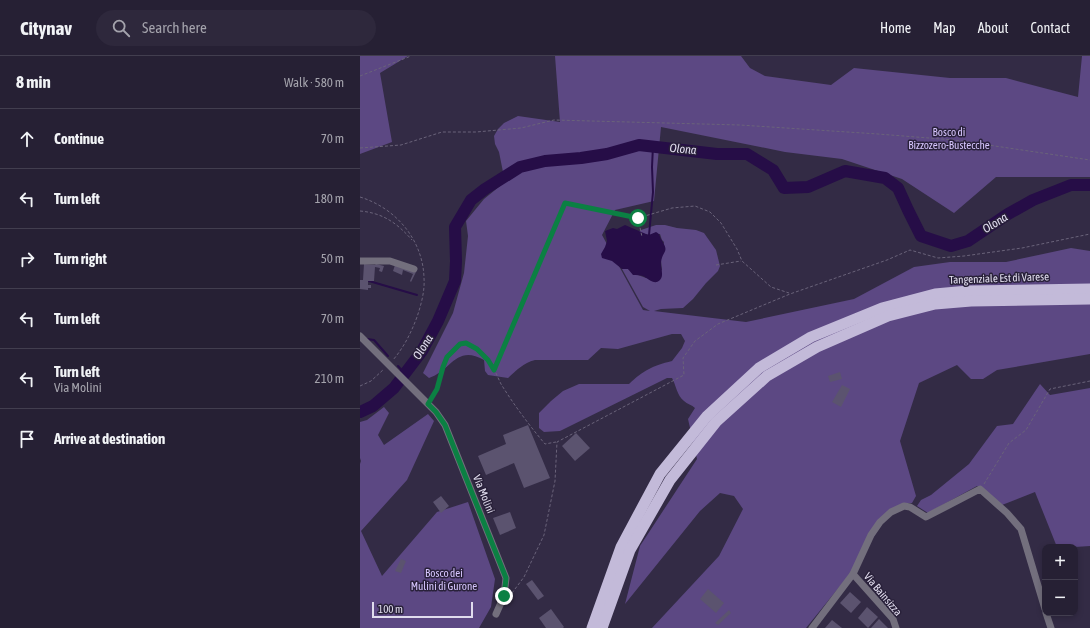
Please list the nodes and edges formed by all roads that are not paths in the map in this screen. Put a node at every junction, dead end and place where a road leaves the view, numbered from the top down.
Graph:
1 (360, 261) edge
2 (414, 269) dead end
3 (1090, 289) edge
4 (1090, 300) edge
5 (360, 336) edge
6 (852, 574) junction
7 (1042, 599) edge
8 (496, 614) dead end
9 (1047, 616) edge
10 (592, 628) edge
11 (602, 628) edge
12 (812, 628) edge
13 (896, 628) edge
14 (1051, 628) edge

1 - 2 street
3 - 10 highway, Tangenziale Est di Varese
4 - 11 highway, Tangenziale Est di Varese
5 - 8 street, Via Molini
6 - 7 street
6 - 12 street
6 - 13 street, Via Bainsizza
9 - 14 street

